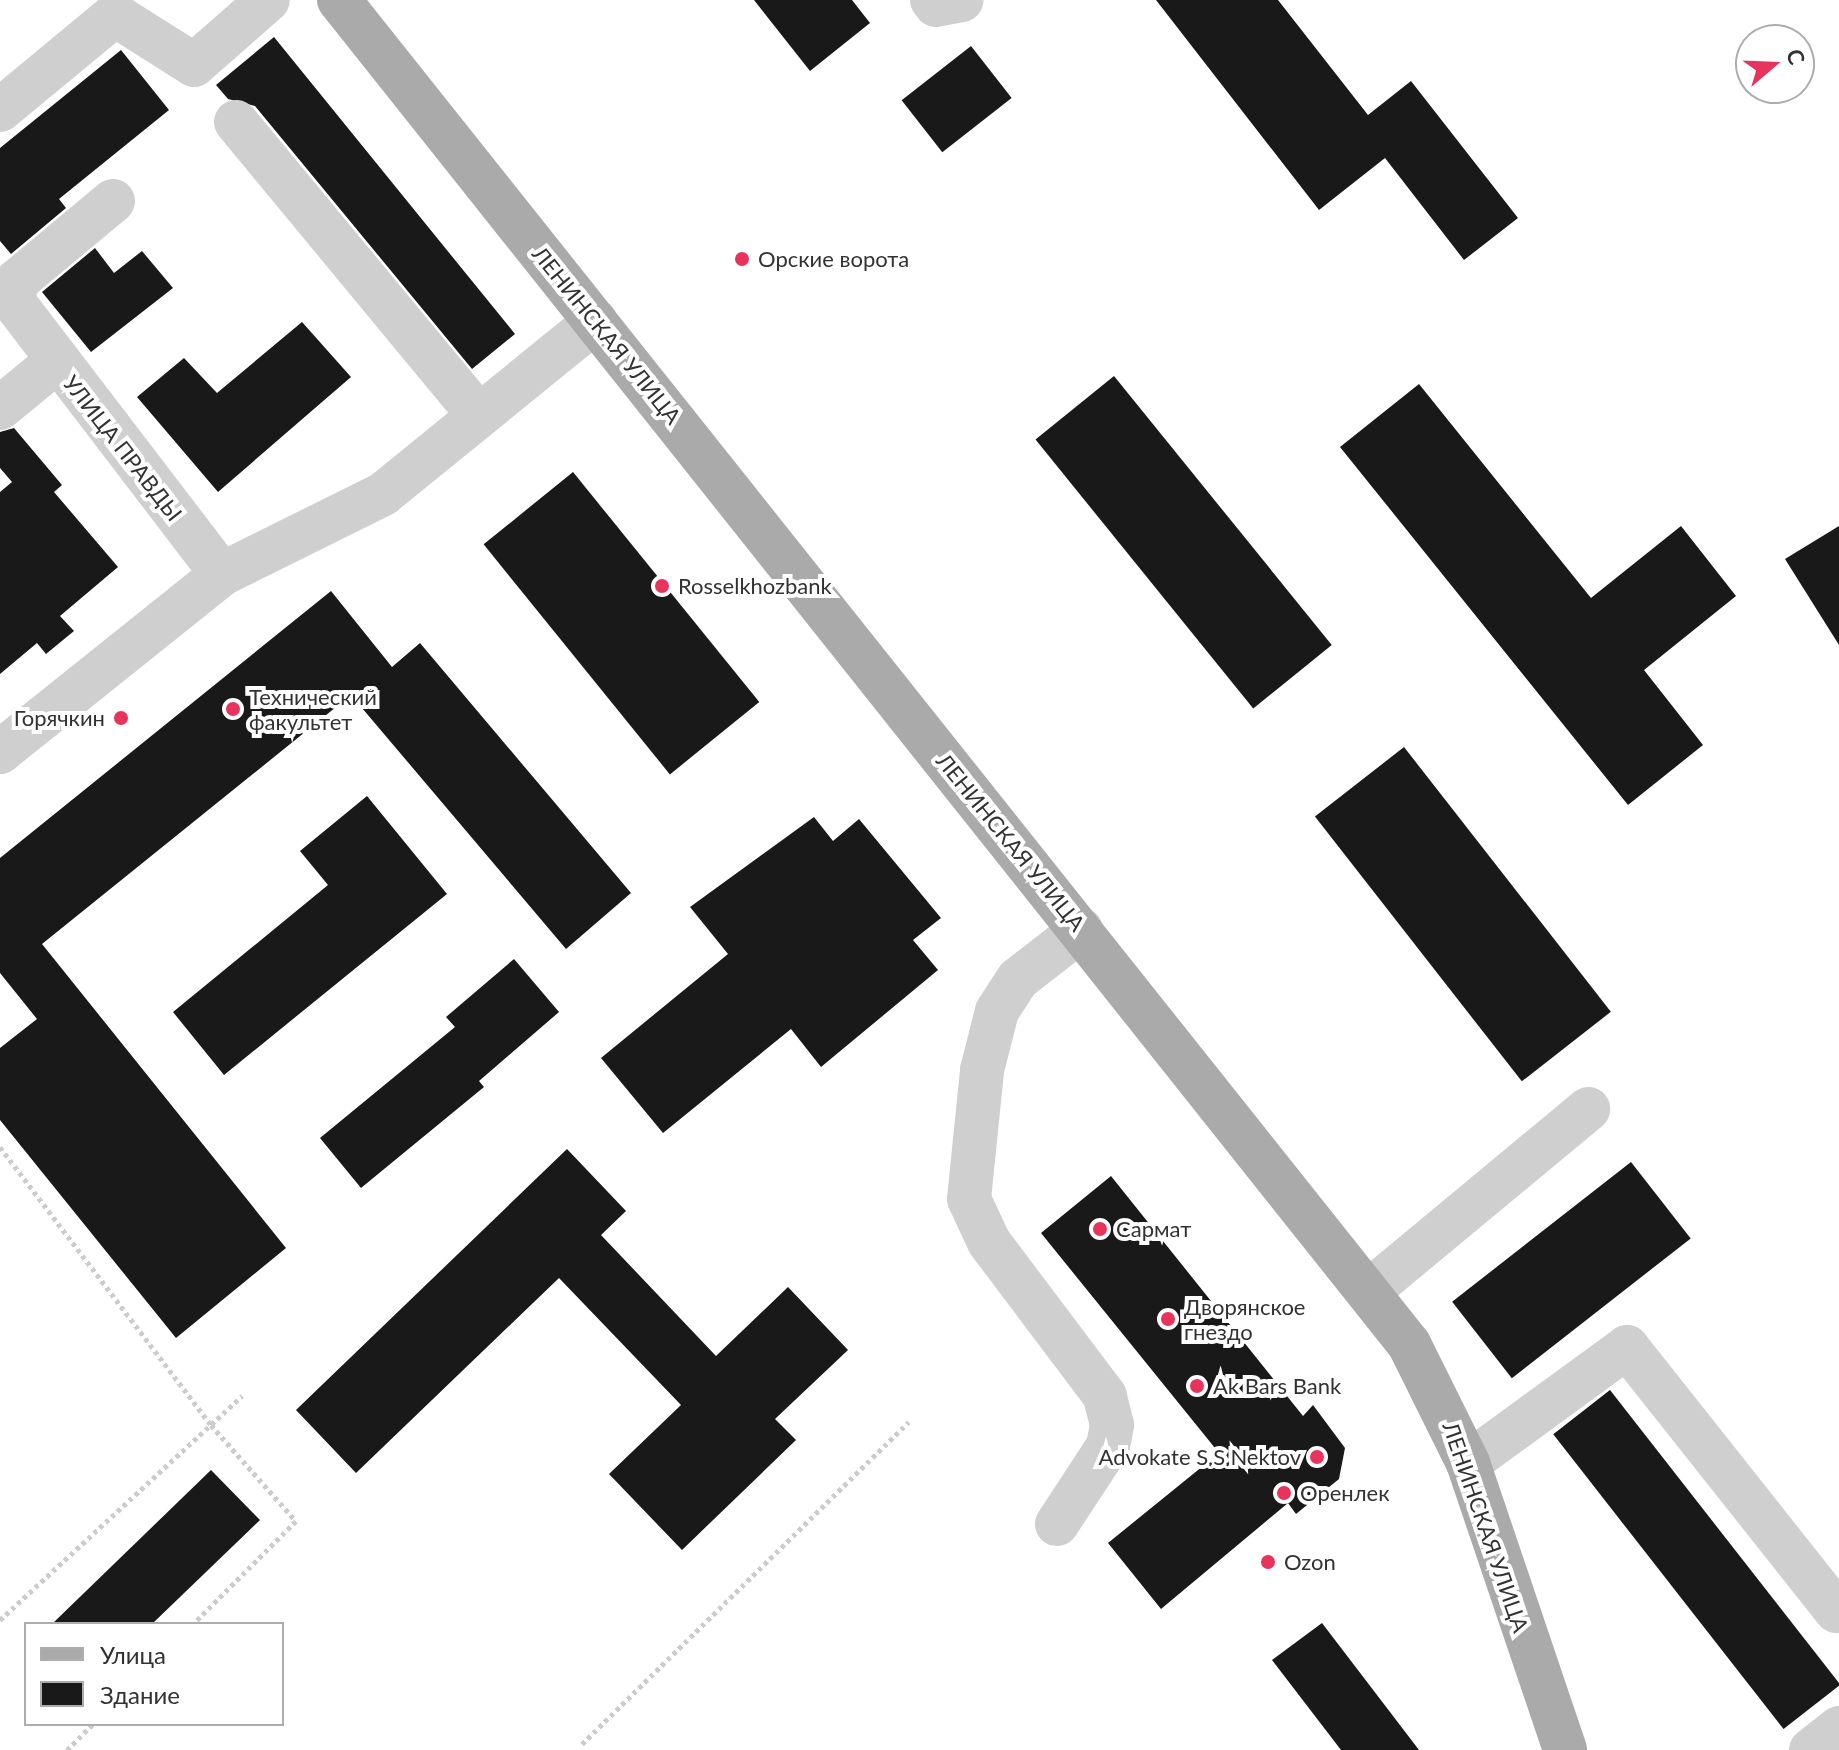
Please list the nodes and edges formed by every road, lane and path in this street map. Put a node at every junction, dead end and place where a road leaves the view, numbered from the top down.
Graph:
1 (268, 0) edge
2 (339, 0) edge
3 (0, 110) edge
4 (236, 122) dead end
5 (113, 201) dead end
6 (596, 321) junction
7 (56, 362) junction
8 (0, 408) edge
9 (479, 416) junction
10 (222, 574) junction
11 (0, 752) edge
12 (1081, 930) junction
13 (1588, 1109) dead end
14 (0, 1147) edge
15 (1369, 1291) junction
16 (242, 1396) dead end
17 (909, 1422) dead end
18 (211, 1425) junction
19 (1468, 1463) junction
20 (1057, 1524) dead end
21 (1836, 1611) dead end
22 (0, 1620) edge
23 (195, 1622) edge
24 (91, 1726) edge
25 (1839, 1728) edge
26 (582, 1744) dead end
27 (67, 1750) edge
28 (1565, 1750) edge
29 (1811, 1750) edge

1 - 3 street
2 - 6 main road, ЛЕНИНСКАЯ УЛИЦА
4 - 9 street
5 - 7 street, УЛИЦА ПРАВДЫ
6 - 9 street
6 - 12 main road, ЛЕНИНСКАЯ УЛИЦА
7 - 8 street
7 - 10 street, УЛИЦА ПРАВДЫ
9 - 10 street
10 - 11 street
12 - 15 main road, ЛЕНИНСКАЯ УЛИЦА
12 - 20 street
13 - 15 street
14 - 18 path
15 - 19 main road, ЛЕНИНСКАЯ УЛИЦА
16 - 18 path
17 - 26 path
18 - 22 path
18 - 23 path
19 - 21 street
19 - 28 main road, ЛЕНИНСКАЯ УЛИЦА
24 - 27 path
25 - 29 street

